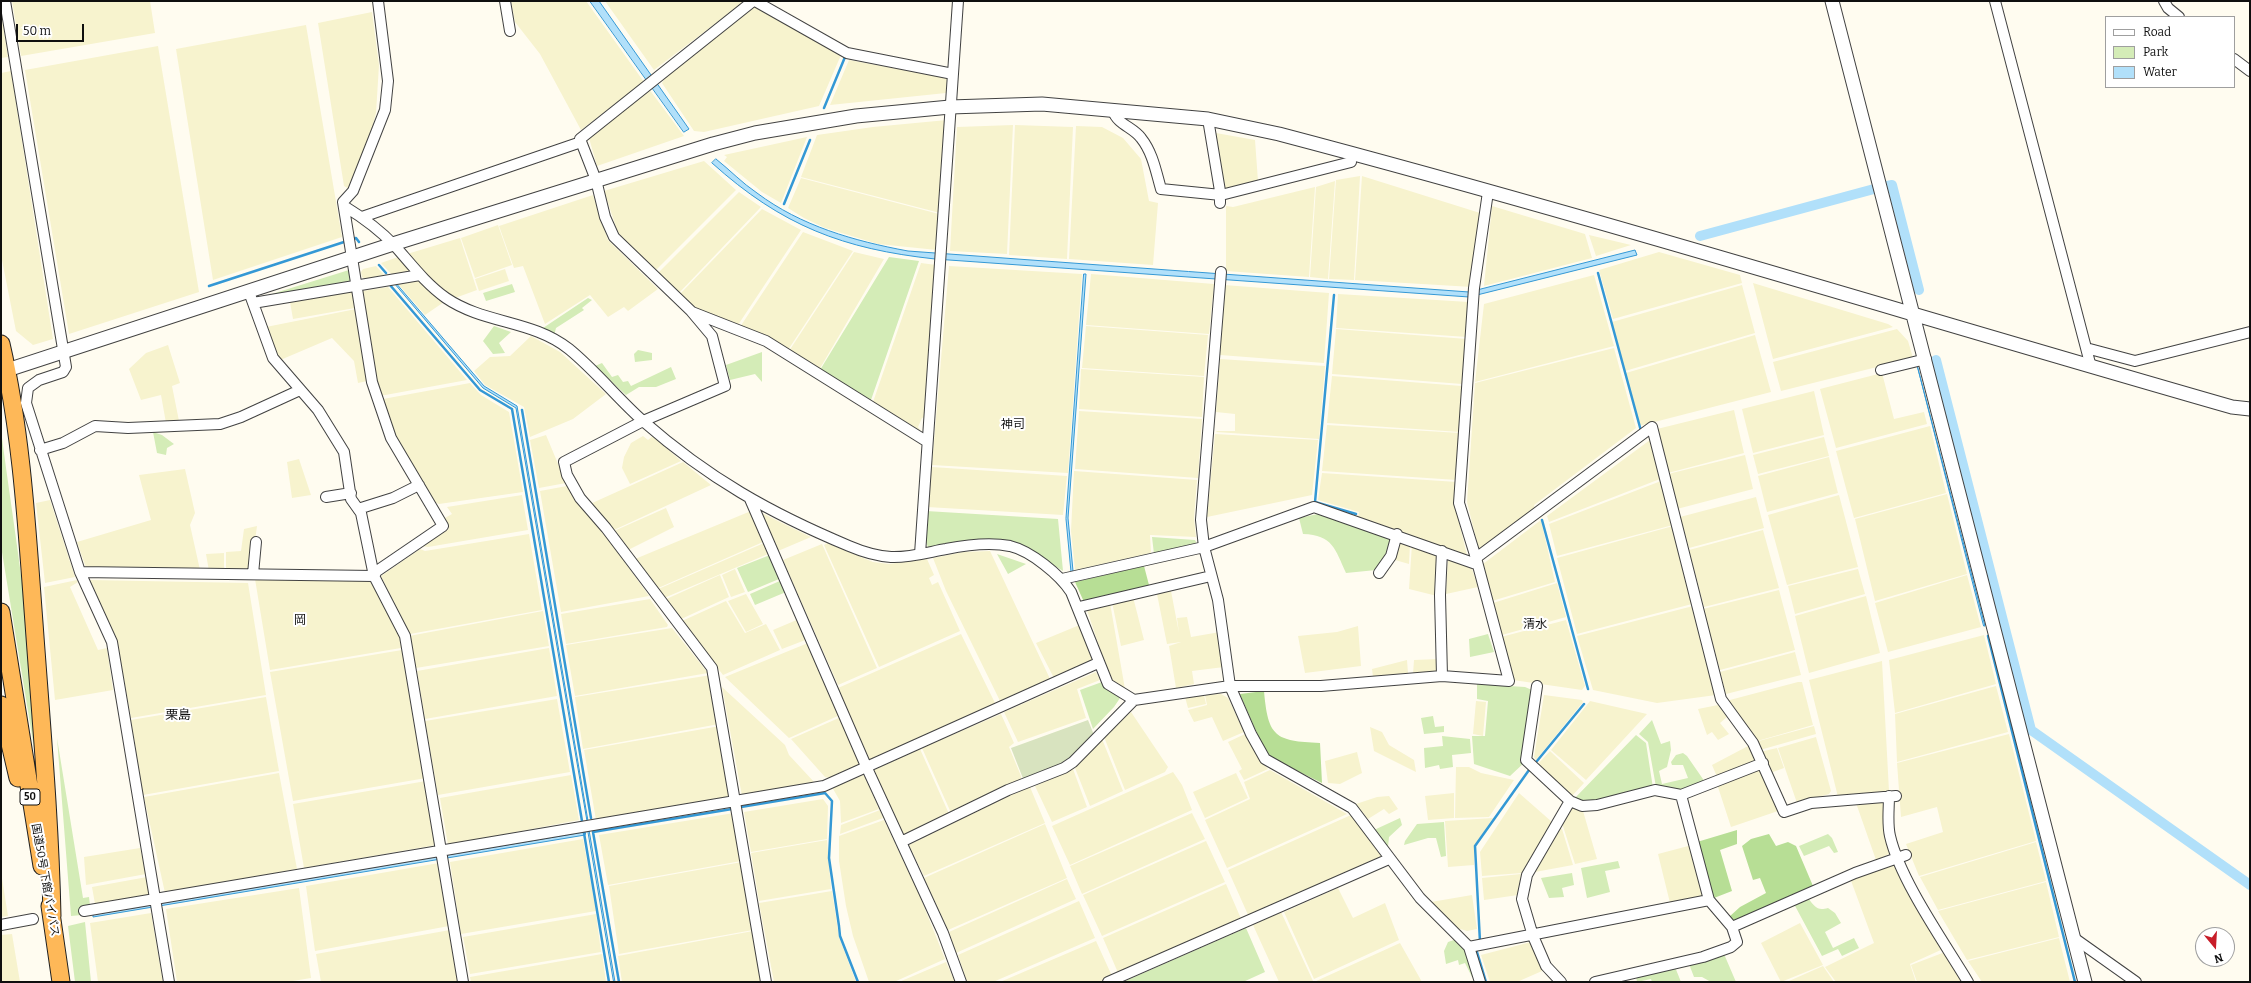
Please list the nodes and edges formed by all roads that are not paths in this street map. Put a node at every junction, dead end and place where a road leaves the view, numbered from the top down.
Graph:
1 (5, 1) edge
2 (378, 1) edge
3 (505, 1) edge
4 (754, 1) edge
5 (958, 1) edge
6 (1832, 1) edge
7 (1995, 1) edge
8 (2164, 1) edge
9 (2178, 16) edge
10 (510, 31) dead end
11 (2235, 60) edge
12 (2250, 72) edge
13 (953, 74) junction
14 (950, 107) junction
15 (1113, 111) junction
16 (1208, 119) junction
17 (581, 142) junction
18 (1351, 162) dead end
19 (596, 180) junction
20 (1488, 192) junction
21 (1220, 199) junction
22 (344, 206) junction
23 (362, 217) junction
24 (393, 244) junction
25 (352, 259) junction
26 (1221, 272) dead end
27 (420, 275) junction
28 (357, 285) junction
29 (250, 297) junction
30 (691, 311) junction
31 (1913, 315) junction
32 (2250, 332) edge
33 (1, 344) edge
34 (2086, 348) junction
35 (64, 352) junction
36 (1926, 359) junction
37 (2091, 367) junction
38 (1881, 370) dead end
39 (4, 371) edge
40 (300, 390) junction
41 (2250, 409) edge
42 (643, 421) junction
43 (926, 441) junction
44 (40, 450) junction
45 (419, 485) junction
46 (350, 492) junction
47 (326, 497) dead end
48 (750, 500) junction
49 (358, 509) junction
50 (1397, 534) junction
51 (256, 542) dead end
52 (1204, 547) junction
53 (1442, 551) junction
54 (920, 554) junction
55 (1476, 561) junction
56 (80, 572) junction
57 (1379, 573) dead end
58 (253, 574) junction
59 (374, 576) junction
60 (1211, 576) junction
61 (1062, 579) junction
62 (1079, 607) junction
63 (1, 612) edge
64 (1098, 663) junction
65 (1442, 676) junction
66 (1230, 686) junction
67 (1537, 686) dead end
68 (1134, 700) junction
69 (1, 705) edge
70 (1763, 763) junction
71 (866, 766) junction
72 (1681, 795) junction
73 (1570, 800) junction
74 (736, 801) junction
75 (901, 842) junction
76 (39, 850) junction
77 (441, 855) junction
78 (1902, 856) junction
79 (1389, 859) junction
80 (1709, 900) junction
81 (156, 903) junction
82 (84, 911) dead end
83 (52, 916) junction
84 (33, 919) dead end
85 (1, 925) edge
86 (1732, 927) junction
87 (1533, 936) junction
88 (2074, 938) junction
89 (1469, 947) junction
90 (61, 982) edge
91 (169, 982) edge
92 (463, 982) edge
93 (766, 982) edge
94 (961, 982) edge
95 (1108, 982) edge
96 (1480, 982) edge
97 (1561, 982) edge
98 (1594, 982) edge
99 (1968, 982) edge
100 (2085, 982) edge
101 (2136, 982) edge

1 - 35 street
2 - 22 street
3 - 10 street
4 - 13 street
4 - 17 street
5 - 13 street
6 - 31 street
7 - 34 street
8 - 9 street
11 - 12 street
13 - 14 street
14 - 15 street
14 - 19 street
14 - 43 street
15 - 16 street
15 - 21 street
16 - 20 street
16 - 21 street
17 - 19 street
17 - 23 street
18 - 21 street
19 - 24 street
19 - 30 street
20 - 31 street
20 - 55 street
22 - 23 street
22 - 25 street
23 - 24 street
24 - 25 street
24 - 27 street
25 - 28 street
25 - 29 street
26 - 52 street
27 - 28 street
27 - 42 street
28 - 29 street
28 - 45 street
29 - 35 street
29 - 40 street
30 - 42 street
30 - 43 street
31 - 36 street
31 - 37 street
32 - 34 street
33 - 39 highway
34 - 37 street
35 - 39 street
35 - 44 street
36 - 38 street
36 - 88 street
37 - 41 street
39 - 83 highway
40 - 44 street
40 - 46 street
42 - 48 street
42 - 74 street
43 - 54 street
44 - 56 street
45 - 49 street
45 - 59 street
46 - 47 street
46 - 49 street
48 - 54 street
48 - 71 street
49 - 59 street
50 - 52 street
50 - 53 street
50 - 57 street
51 - 58 street
52 - 60 street
52 - 61 street
53 - 55 street
53 - 65 street
54 - 61 street
55 - 65 street
55 - 70 street
56 - 58 street
56 - 81 street
58 - 59 street
59 - 77 street
60 - 62 street
60 - 66 street
61 - 62 street
62 - 64 street
63 - 76 highway, 国道50号 下館バイパス / 50
64 - 68 street
64 - 71 street
65 - 66 street
66 - 68 street
66 - 79 street
67 - 73 street
68 - 75 street
69 - 76 highway
70 - 72 street
70 - 78 street
71 - 74 street
71 - 75 street
72 - 73 street
72 - 80 street
73 - 87 street
74 - 77 street
74 - 93 street
75 - 94 street
76 - 83 highway, 国道50号 下館バイパス / 50
77 - 81 street
77 - 92 street
78 - 86 street
78 - 99 street
79 - 89 street
79 - 95 street
80 - 86 street
80 - 87 street
81 - 82 street
81 - 91 street
83 - 90 highway, 国道50号 下館バイパス / 50
84 - 85 street
86 - 98 street
87 - 89 street
87 - 97 street
88 - 100 street
88 - 101 street
89 - 96 street

